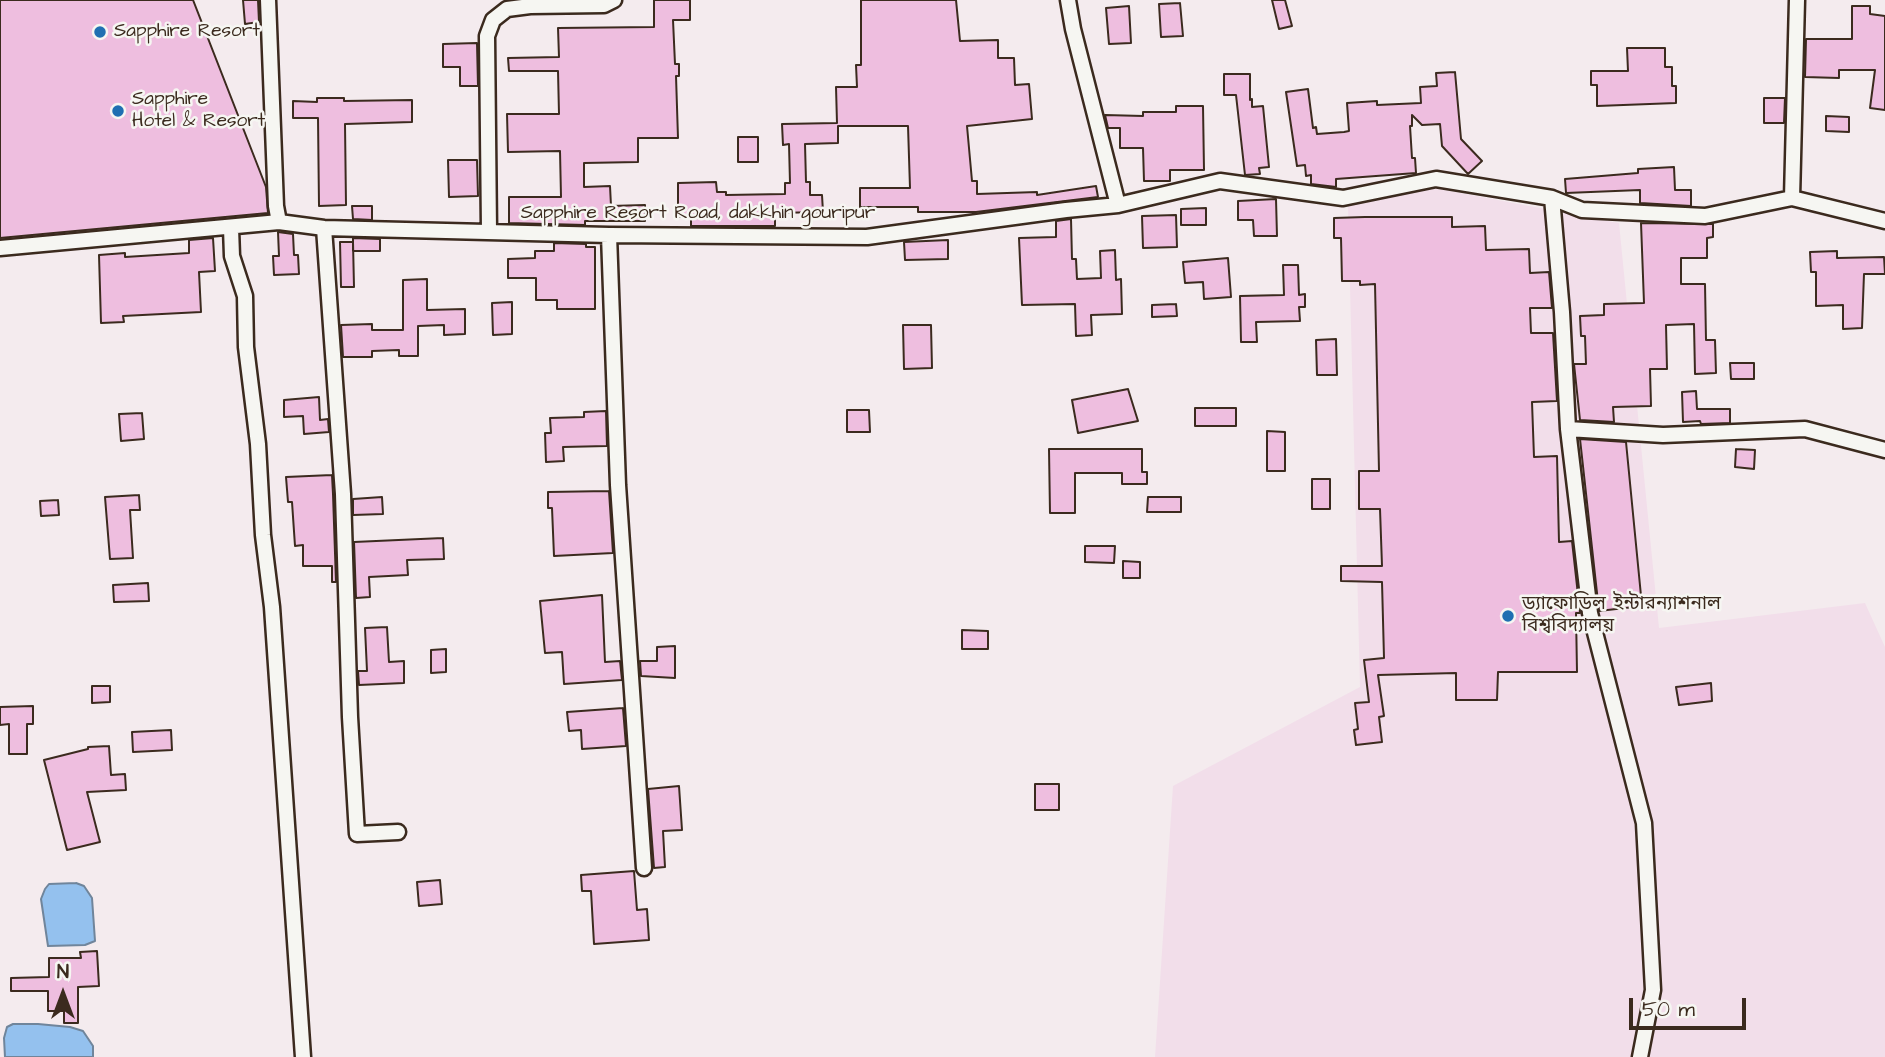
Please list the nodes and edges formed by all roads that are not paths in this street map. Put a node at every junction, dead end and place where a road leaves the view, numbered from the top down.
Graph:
1 (268, 0) edge
2 (614, 0) edge
3 (1068, 0) edge
4 (1797, 0) edge
5 (1552, 198) junction
6 (1792, 198) junction
7 (1118, 205) junction
8 (1885, 221) edge
9 (279, 222) junction
10 (231, 228) junction
11 (324, 228) junction
12 (489, 231) junction
13 (609, 235) junction
14 (0, 248) edge
15 (1568, 429) junction
16 (1885, 450) edge
17 (398, 832) dead end
18 (643, 868) dead end
19 (303, 1057) edge
20 (1640, 1057) edge

1 - 9 street
2 - 12 street
3 - 7 street
4 - 6 street
5 - 6 street, Sapphire Resort Road, dakkhin gouripur
5 - 7 street, Sapphire Resort Road, dakkhin gouripur
5 - 15 street
6 - 8 street, Sapphire Resort Road, dakkhin gouripur
7 - 13 street, Sapphire Resort Road, dakkhin gouripur
9 - 10 street, Sapphire Resort Road, dakkhin gouripur
9 - 11 street, Sapphire Resort Road, dakkhin gouripur
10 - 14 street, Sapphire Resort Road, dakkhin gouripur
10 - 19 street
11 - 12 street, Sapphire Resort Road, dakkhin gouripur
11 - 17 street
12 - 13 street, Sapphire Resort Road, dakkhin gouripur
13 - 18 street
15 - 16 street
15 - 20 street

